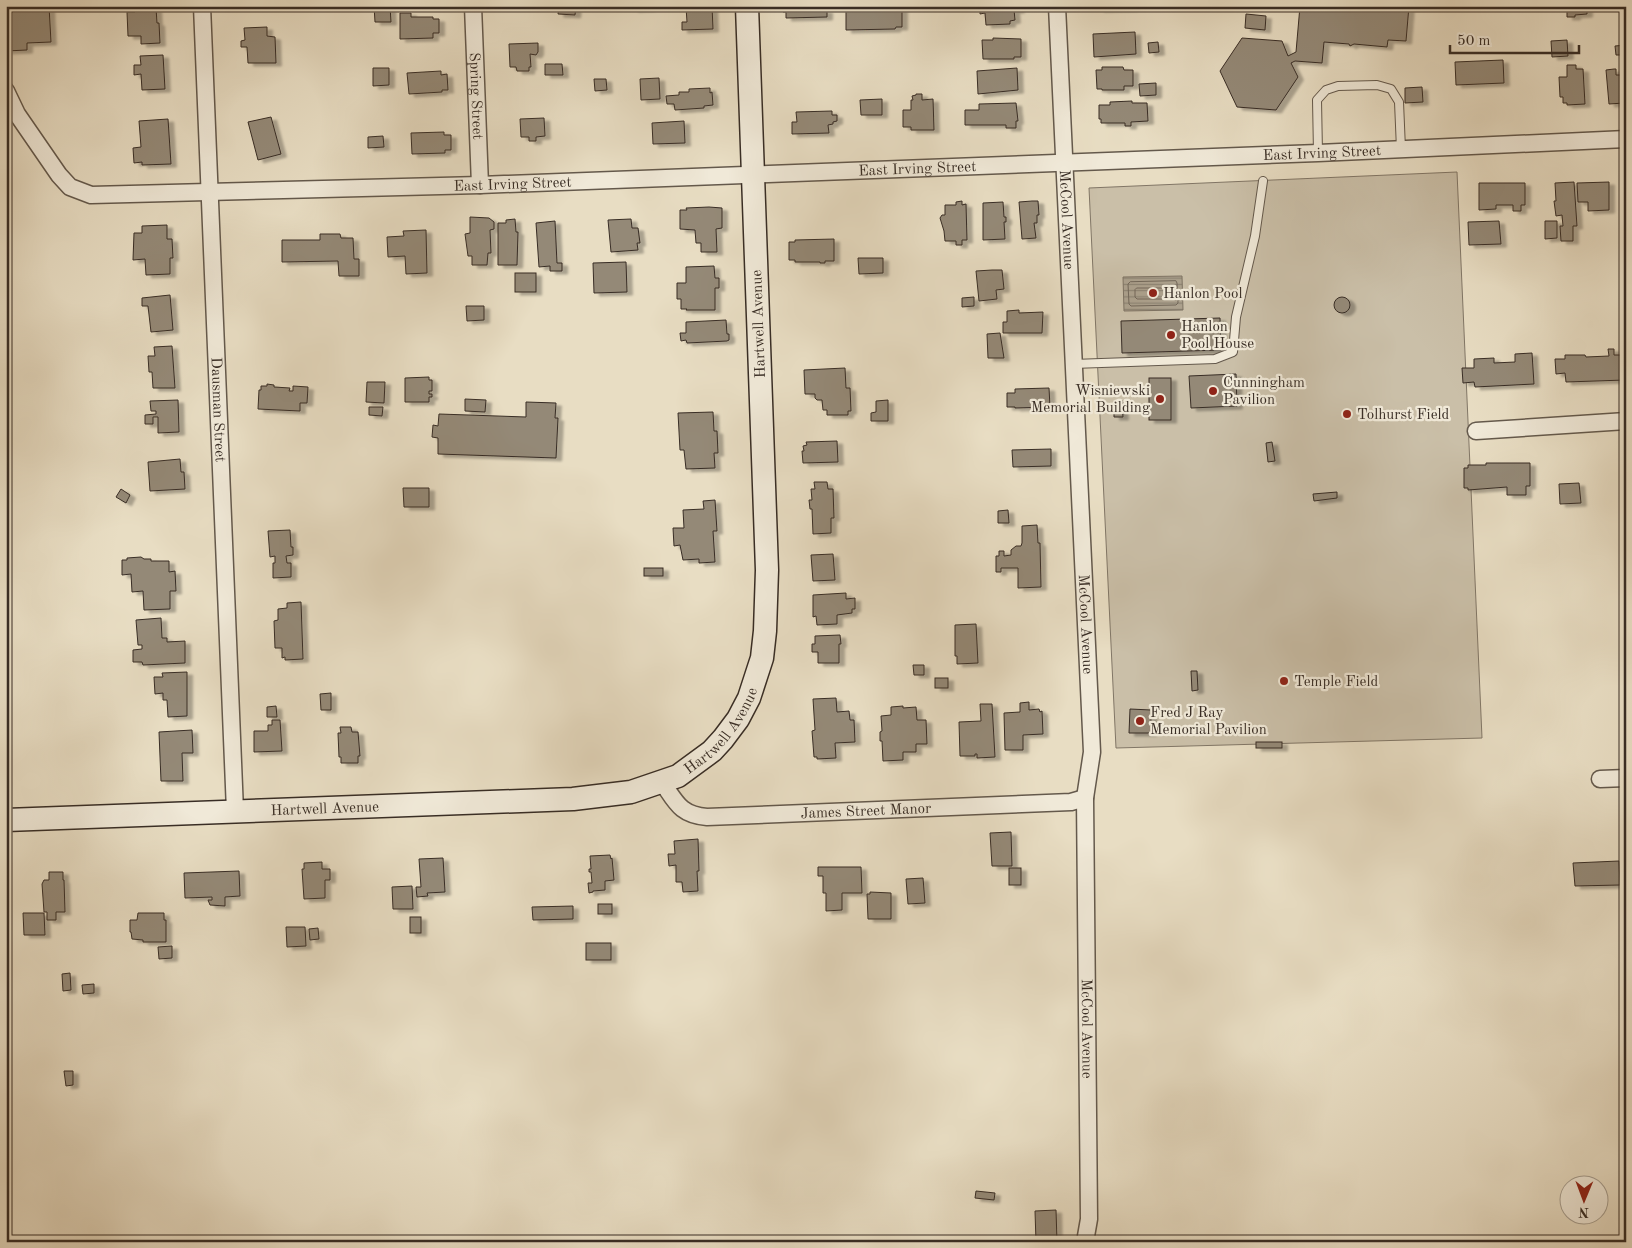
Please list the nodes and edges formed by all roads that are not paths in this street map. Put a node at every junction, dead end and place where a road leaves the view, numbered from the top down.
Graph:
1 (202, 6) edge
2 (473, 6) edge
3 (747, 6) edge
4 (1057, 6) edge
5 (6, 91) edge
6 (1626, 140) edge
7 (1401, 150) junction
8 (1318, 153) junction
9 (1064, 164) junction
10 (753, 175) junction
11 (1263, 181) dead end
12 (480, 185) junction
13 (210, 193) junction
14 (1074, 364) junction
15 (1626, 421) edge
16 (1476, 431) dead end
17 (1626, 778) edge
18 (1600, 779) dead end
19 (662, 782) junction
20 (1085, 798) junction
21 (235, 812) junction
22 (6, 820) edge
23 (1085, 1242) edge

1 - 13 street, Dausman Street
2 - 12 street, Spring Street
3 - 10 street, Hartwell Avenue
4 - 9 street, McCool Avenue
5 - 13 street, East Irving Street
6 - 7 street, East Irving Street
7 - 8 street, East Irving Street
7 - 8 lane
8 - 9 street, East Irving Street
9 - 10 street, East Irving Street
9 - 14 street, McCool Avenue
10 - 12 street, East Irving Street
10 - 19 street, Hartwell Avenue
11 - 14 lane
12 - 13 street, East Irving Street
13 - 21 street, Dausman Street
14 - 20 street, McCool Avenue
15 - 16 street
17 - 18 street
19 - 20 street, James Street Manor
19 - 21 street, Hartwell Avenue
20 - 23 street, McCool Avenue
21 - 22 street, Hartwell Avenue

